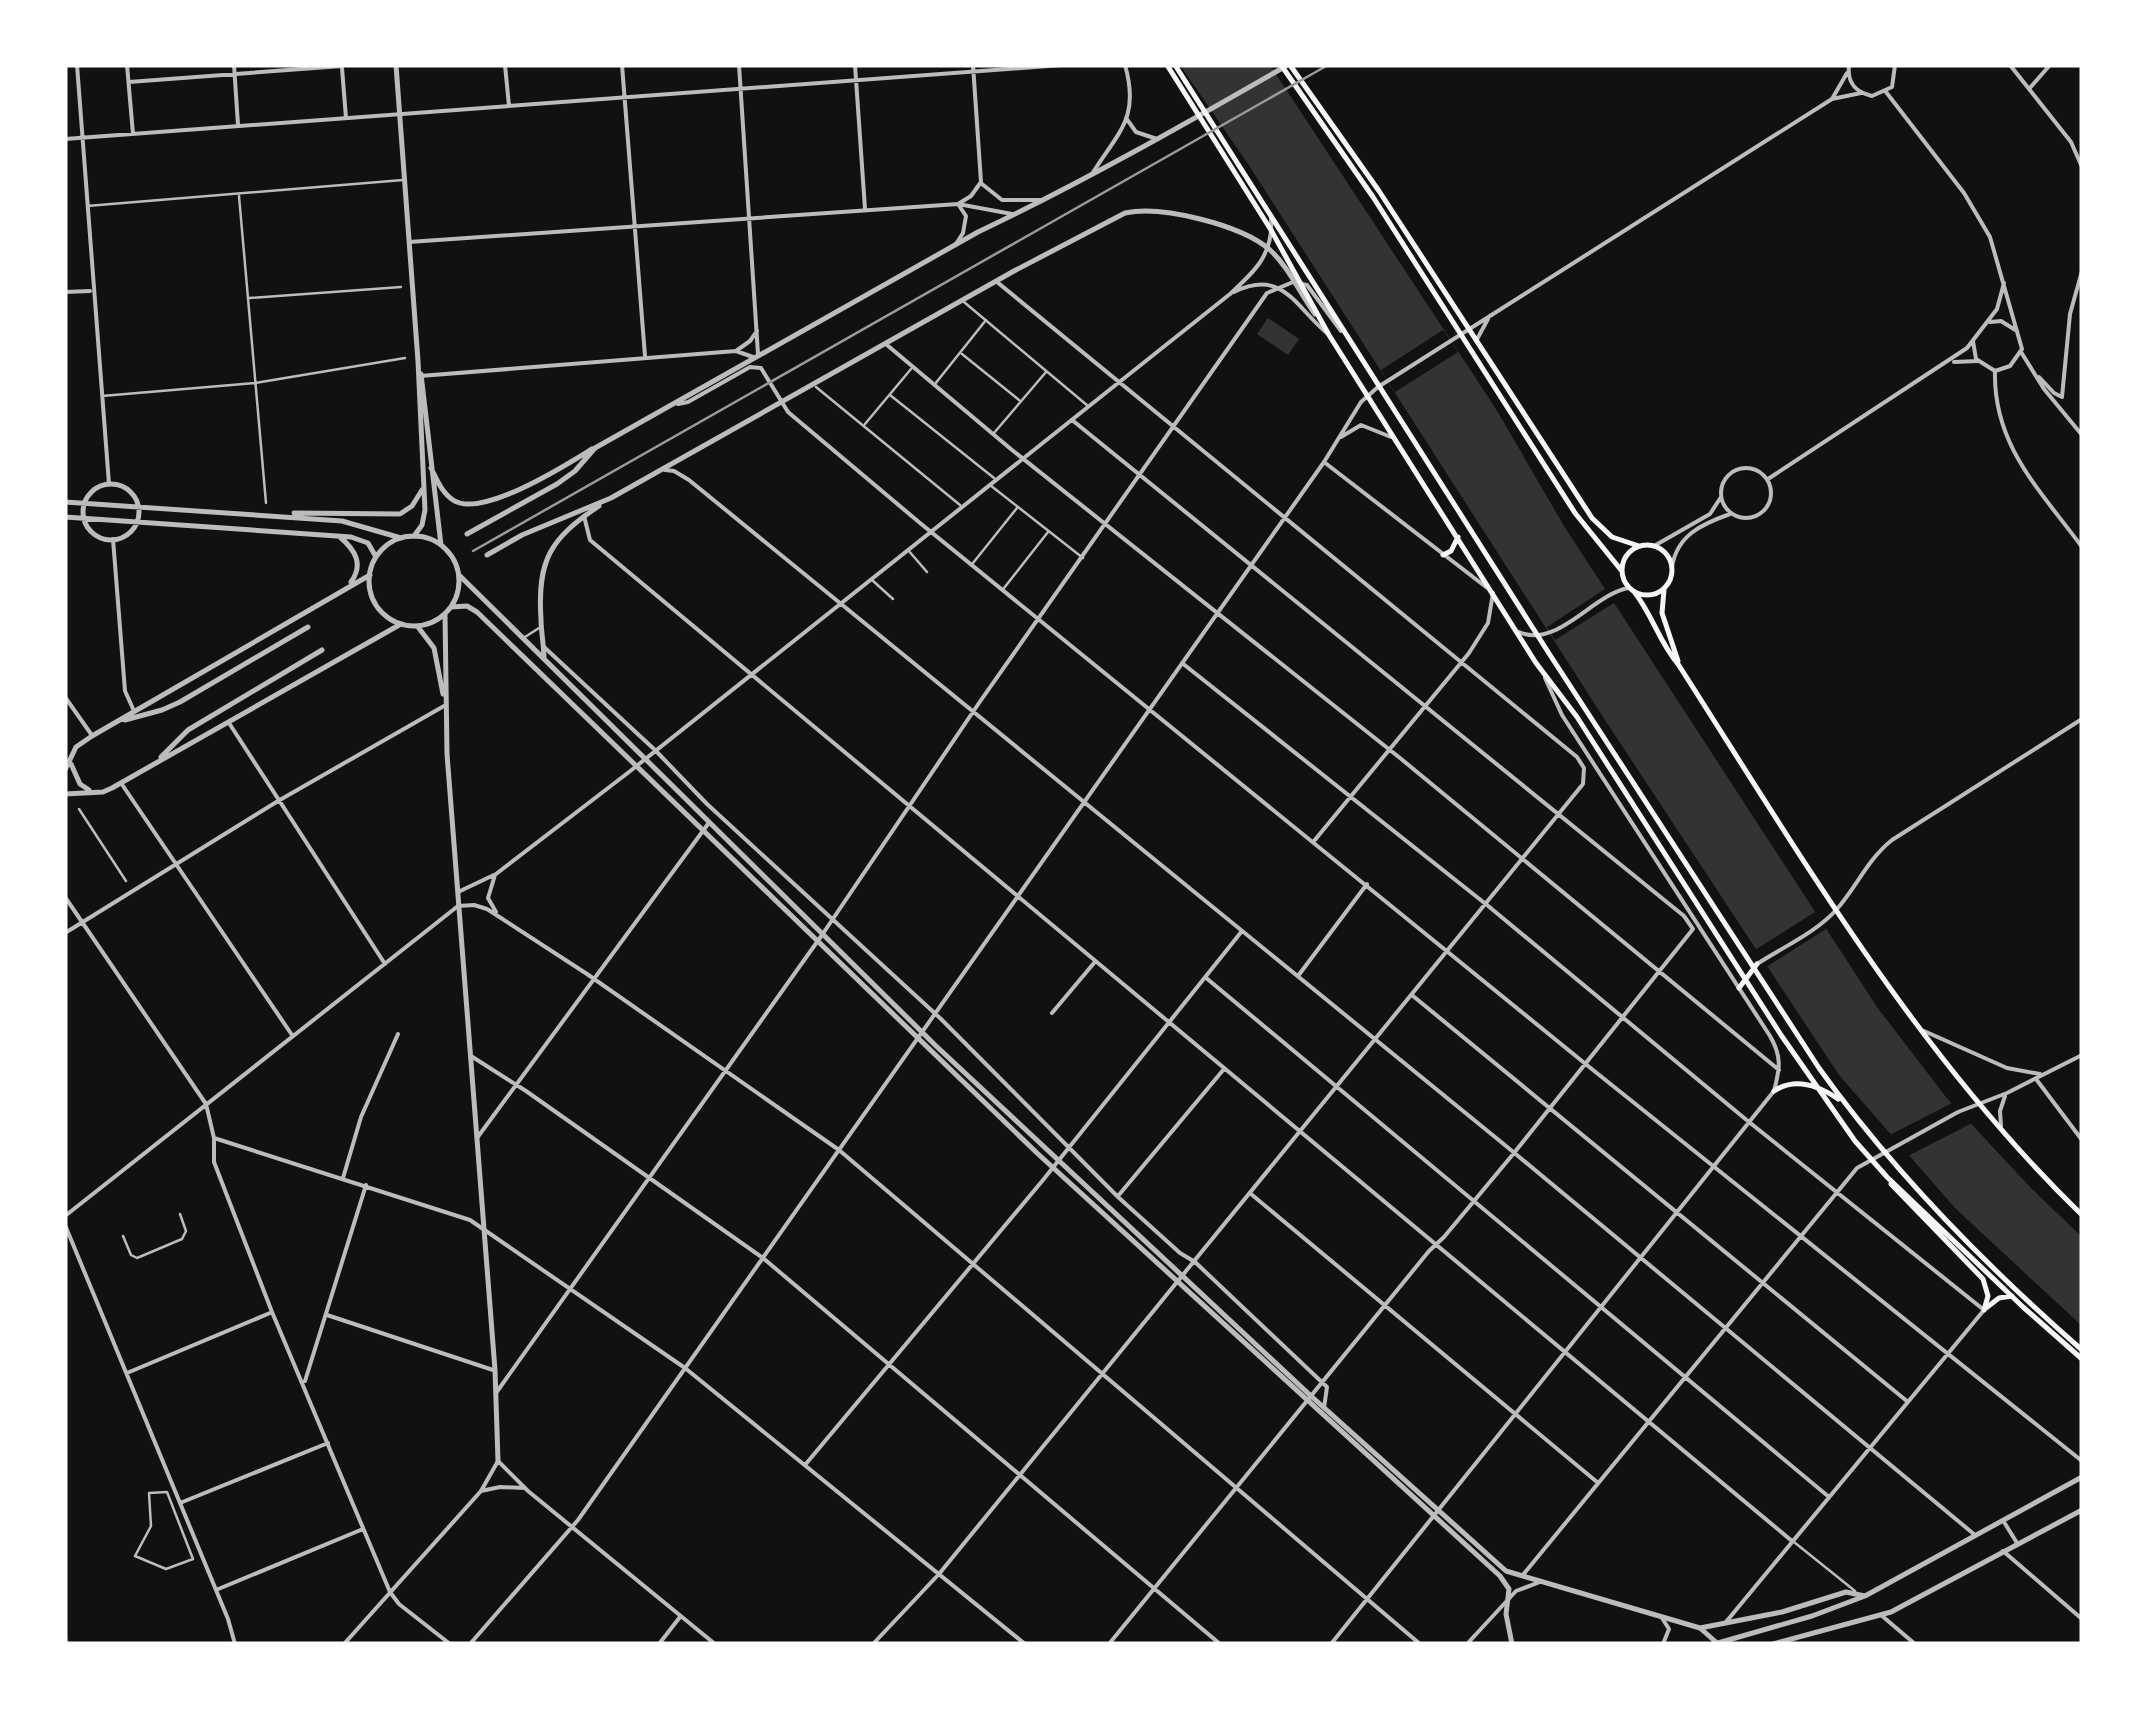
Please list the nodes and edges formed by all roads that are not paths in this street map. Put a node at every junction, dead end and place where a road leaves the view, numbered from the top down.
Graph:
1 (77, 65) edge
2 (127, 65) edge
3 (234, 65) edge
4 (396, 65) edge
5 (505, 65) edge
6 (622, 65) edge
7 (739, 65) edge
8 (855, 65) edge
9 (973, 65) edge
10 (1062, 65) edge
11 (1124, 65) edge
12 (1167, 65) edge
13 (1174, 65) edge
14 (1280, 65) edge
15 (1289, 65) edge
16 (2010, 65) edge
17 (2050, 65) edge
18 (342, 66) edge
19 (1896, 66) edge
20 (1848, 68) edge
21 (974, 72) junction
22 (234, 74) junction
23 (856, 81) junction
24 (129, 82) junction
25 (741, 88) junction
26 (2029, 89) junction
27 (1886, 92) junction
28 (1861, 93) junction
29 (625, 98) junction
30 (1832, 99) junction
31 (509, 106) junction
32 (400, 114) junction
33 (346, 118) junction
34 (1126, 118) junction
35 (238, 126) junction
36 (134, 134) junction
37 (83, 138) junction
38 (1157, 139) junction
39 (2082, 139) edge
40 (65, 140) edge
41 (2073, 147) junction
42 (2082, 167) edge
43 (1091, 175) junction
44 (404, 180) junction
45 (981, 182) junction
46 (239, 194) junction
47 (1046, 200) junction
48 (958, 204) junction
49 (87, 206) junction
50 (865, 209) junction
51 (1270, 214) junction
52 (1017, 215) junction
53 (751, 217) junction
54 (636, 227) junction
55 (1271, 230) junction
56 (409, 242) junction
57 (955, 245) junction
58 (1269, 250) junction
59 (2082, 271) edge
60 (996, 282) junction
61 (1297, 282) junction
62 (2004, 282) junction
63 (400, 287) dead end
64 (1277, 287) junction
65 (92, 290) junction
66 (65, 292) edge
67 (1230, 294) junction
68 (247, 298) junction
69 (962, 301) junction
70 (1488, 319) junction
71 (986, 320) junction
72 (1987, 323) junction
73 (759, 326) junction
74 (1468, 329) junction
75 (2017, 331) junction
76 (1461, 334) junction
77 (1329, 335) junction
78 (1348, 340) junction
79 (1476, 341) junction
80 (1973, 342) junction
81 (887, 345) junction
82 (736, 351) junction
83 (2021, 352) junction
84 (961, 354) junction
85 (756, 355) junction
86 (645, 356) junction
87 (405, 358) dead end
88 (1978, 361) junction
89 (1949, 362) junction
90 (912, 368) junction
91 (1046, 371) junction
92 (1995, 372) junction
93 (420, 376) junction
94 (2039, 377) junction
95 (255, 383) junction
96 (1118, 384) junction
97 (934, 385) junction
98 (814, 386) junction
99 (1378, 387) junction
100 (890, 395) junction
101 (101, 396) junction
102 (1367, 396) junction
103 (1020, 401) junction
104 (673, 404) junction
105 (782, 404) junction
106 (1089, 407) junction
107 (1072, 420) junction
108 (2080, 425) edge
109 (864, 426) junction
110 (1174, 427) junction
111 (994, 433) junction
112 (2082, 435) edge
113 (1395, 439) junction
114 (1338, 440) junction
115 (595, 448) junction
116 (1023, 459) junction
117 (1324, 462) junction
118 (431, 468) junction
119 (660, 470) junction
120 (1139, 475) junction
121 (1768, 479) junction
122 (996, 480) junction
123 (109, 484) junction
124 (424, 485) junction
125 (990, 485) junction
126 (1721, 497) junction
127 (611, 498) junction
128 (65, 502) edge
129 (84, 503) junction
130 (266, 503) dead end
131 (138, 505) junction
132 (962, 507) junction
133 (1017, 508) junction
134 (1732, 513) junction
135 (276, 514) junction
136 (584, 516) junction
137 (65, 517) edge
138 (84, 518) junction
139 (1285, 518) junction
140 (137, 522) junction
141 (1108, 524) junction
142 (931, 531) junction
143 (1048, 532) junction
144 (467, 534) dead end
145 (338, 536) junction
146 (414, 536) junction
147 (1458, 537) junction
148 (401, 538) junction
149 (113, 539) junction
150 (441, 545) junction
151 (1639, 546) junction
152 (1654, 546) junction
153 (2082, 547) edge
154 (908, 550) junction
155 (1443, 555) junction
156 (487, 556) dead end
157 (376, 558) junction
158 (1084, 558) junction
159 (972, 564) junction
160 (1251, 566) junction
161 (1672, 567) junction
162 (1621, 570) junction
163 (927, 572) dead end
164 (370, 575) junction
165 (459, 575) junction
166 (870, 579) junction
167 (346, 588) junction
168 (1665, 588) junction
169 (1003, 590) junction
170 (1632, 590) junction
171 (1492, 591) junction
172 (893, 599) dead end
173 (839, 603) junction
174 (452, 606) junction
175 (1217, 613) junction
176 (445, 614) junction
177 (1039, 619) junction
178 (401, 624) junction
179 (417, 626) junction
180 (308, 627) dead end
181 (541, 627) junction
182 (1519, 632) junction
183 (1539, 637) junction
184 (524, 638) junction
185 (544, 646) junction
186 (322, 650) dead end
187 (544, 659) junction
188 (1462, 661) junction
189 (1182, 663) junction
190 (1678, 664) junction
191 (553, 668) junction
192 (566, 669) junction
193 (1541, 670) junction
194 (750, 674) junction
195 (65, 697) edge
196 (444, 697) junction
197 (444, 706) junction
198 (1425, 708) junction
199 (1151, 710) junction
200 (134, 711) junction
201 (974, 712) junction
202 (2082, 719) edge
203 (117, 722) junction
204 (230, 723) junction
205 (92, 736) junction
206 (655, 750) junction
207 (1390, 752) junction
208 (644, 760) junction
209 (70, 761) junction
210 (155, 762) junction
211 (637, 765) junction
212 (65, 770) edge
213 (122, 783) junction
214 (93, 793) junction
215 (65, 794) edge
216 (1348, 798) junction
217 (278, 801) junction
218 (1083, 801) junction
219 (911, 807) junction
220 (79, 808) dead end
221 (1559, 815) junction
222 (708, 824) junction
223 (702, 830) junction
224 (1314, 842) junction
225 (1523, 860) junction
226 (175, 864) junction
227 (496, 874) junction
228 (126, 880) dead end
229 (1367, 884) junction
230 (458, 892) junction
231 (65, 897) edge
232 (1018, 897) junction
233 (1487, 905) junction
234 (458, 906) junction
235 (1836, 910) junction
236 (496, 912) junction
237 (832, 920) junction
238 (80, 921) junction
239 (1242, 931) junction
240 (65, 933) edge
241 (822, 935) junction
242 (816, 942) junction
243 (1450, 951) junction
244 (1095, 961) junction
245 (385, 964) junction
246 (1755, 966) junction
247 (1658, 972) junction
248 (1298, 976) junction
249 (1205, 977) junction
250 (592, 978) junction
251 (1745, 978) junction
252 (1739, 988) junction
253 (1413, 996) junction
254 (1052, 1013) dead end
255 (935, 1014) junction
256 (1624, 1018) junction
257 (1168, 1024) junction
258 (1920, 1029) junction
259 (922, 1032) junction
260 (398, 1034) dead end
261 (293, 1036) junction
262 (918, 1038) junction
263 (1376, 1041) junction
264 (471, 1056) junction
265 (2082, 1056) edge
266 (1586, 1064) junction
267 (1224, 1069) junction
268 (1780, 1070) junction
269 (725, 1072) junction
270 (2045, 1074) junction
271 (2036, 1079) junction
272 (518, 1085) junction
273 (1339, 1086) junction
274 (1816, 1087) junction
275 (1774, 1091) junction
276 (2007, 1093) junction
277 (206, 1104) junction
278 (1845, 1104) junction
279 (1980, 1104) junction
280 (1550, 1108) junction
281 (1748, 1122) junction
282 (2002, 1130) junction
283 (1301, 1132) junction
284 (214, 1138) junction
285 (477, 1138) junction
286 (2082, 1140) edge
287 (1068, 1146) junction
288 (839, 1150) junction
289 (1884, 1152) junction
290 (1514, 1153) junction
291 (1870, 1159) junction
292 (1055, 1164) junction
293 (1714, 1165) junction
294 (1887, 1177) junction
295 (343, 1178) junction
296 (651, 1178) junction
297 (366, 1185) junction
298 (1835, 1192) junction
299 (1251, 1194) junction
300 (1118, 1197) junction
301 (1474, 1201) junction
302 (1677, 1213) junction
303 (180, 1214) dead end
304 (2082, 1215) edge
305 (65, 1216) edge
306 (65, 1224) edge
307 (484, 1228) junction
308 (123, 1236) dead end
309 (1801, 1236) junction
310 (1436, 1245) junction
311 (764, 1258) junction
312 (1642, 1259) junction
313 (1196, 1262) junction
314 (972, 1265) junction
315 (1180, 1280) junction
316 (1763, 1283) junction
317 (572, 1289) junction
318 (2012, 1296) junction
319 (2029, 1302) junction
320 (1386, 1303) junction
321 (1603, 1307) junction
322 (1984, 1310) junction
323 (272, 1312) junction
324 (327, 1315) junction
325 (1726, 1327) junction
326 (2082, 1350) edge
327 (1566, 1352) junction
328 (1948, 1353) junction
329 (2082, 1358) edge
330 (890, 1362) junction
331 (685, 1368) junction
332 (495, 1370) junction
333 (127, 1373) junction
334 (1104, 1374) junction
335 (1686, 1377) junction
336 (1322, 1382) junction
337 (304, 1384) junction
338 (496, 1393) junction
339 (1309, 1399) junction
340 (1908, 1402) junction
341 (1324, 1408) junction
342 (1514, 1415) junction
343 (1648, 1422) junction
344 (328, 1443) junction
345 (1872, 1448) junction
346 (498, 1461) junction
347 (2082, 1462) edge
348 (805, 1466) junction
349 (1020, 1475) junction
350 (2082, 1477) edge
351 (1597, 1482) junction
352 (1235, 1486) junction
353 (525, 1488) junction
354 (481, 1491) junction
355 (1829, 1497) junction
356 (179, 1503) junction
357 (2082, 1510) edge
358 (1440, 1512) junction
359 (1434, 1518) junction
360 (2004, 1522) junction
361 (572, 1528) junction
362 (363, 1529) junction
363 (1977, 1537) junction
364 (1792, 1541) junction
365 (2016, 1543) junction
366 (2003, 1551) junction
367 (135, 1556) joint
368 (939, 1574) junction
369 (1522, 1576) junction
370 (1545, 1582) junction
371 (1153, 1589) junction
372 (216, 1590) junction
373 (1855, 1591) junction
374 (390, 1592) junction
375 (1865, 1596) junction
376 (1367, 1600) junction
377 (1506, 1604) junction
378 (1881, 1615) junction
379 (680, 1617) junction
380 (1662, 1618) junction
381 (2082, 1620) edge
382 (1724, 1624) junction
383 (1700, 1628) junction
384 (235, 1644) edge
385 (344, 1644) edge
386 (450, 1644) edge
387 (470, 1644) edge
388 (658, 1644) edge
389 (715, 1644) edge
390 (873, 1644) edge
391 (1024, 1644) edge
392 (1109, 1644) edge
393 (1220, 1644) edge
394 (1331, 1644) edge
395 (1420, 1644) edge
396 (1466, 1644) edge
397 (1512, 1644) edge
398 (1663, 1644) edge
399 (1716, 1644) edge
400 (1773, 1644) edge
401 (1915, 1644) edge

1 - 37 street
2 - 24 street
3 - 22 street
4 - 32 street
5 - 31 street
6 - 29 street
7 - 25 street
8 - 23 street
9 - 21 street
10 - 21 street
11 - 34 street
12 - 55 main road
13 - 51 main road
14 - 76 main road
15 - 38 street
15 - 74 main road
16 - 26 street
17 - 26 street
18 - 22 street
18 - 33 street
19 - 27 street
20 - 28 street
20 - 30 street
21 - 23 street
21 - 45 street
22 - 24 street
22 - 35 street
23 - 25 street
23 - 50 street
24 - 36 street
25 - 29 street
25 - 53 street
26 - 41 street
27 - 28 street
27 - 62 street
28 - 30 street
29 - 31 street
29 - 54 street
30 - 70 street
31 - 32 street
32 - 33 street
32 - 44 street
33 - 35 street
34 - 38 street
34 - 43 street
35 - 36 street
36 - 37 street
37 - 40 street
37 - 49 street
38 - 43 street
39 - 41 street
41 - 42 street
43 - 47 street
44 - 46 street
44 - 56 street
45 - 47 street
45 - 48 street
46 - 49 street
46 - 68 street
47 - 52 street
48 - 50 street
48 - 52 street
48 - 57 street
49 - 65 street
50 - 53 street
51 - 55 street
51 - 78 main road
52 - 57 street
53 - 54 street
53 - 73 street
54 - 56 street
54 - 86 street
55 - 58 street
55 - 61 main road
56 - 93 street
57 - 85 street
58 - 60 street
58 - 61 street
58 - 67 street
59 - 94 street
60 - 69 street
60 - 96 street
61 - 64 street
61 - 77 main road
61 - 78 street
62 - 72 street
62 - 75 street
63 - 68 street
64 - 67 street
64 - 77 street
64 - 110 street
65 - 66 street
65 - 101 street
67 - 96 street
68 - 95 street
69 - 71 street
69 - 81 street
70 - 74 street
70 - 79 street
71 - 84 street
71 - 91 street
72 - 75 street
72 - 80 street
73 - 82 street
73 - 85 street
74 - 76 street
74 - 79 main road
75 - 83 street
76 - 99 street
76 - 162 main road
77 - 102 main road
78 - 99 main road
79 - 151 main road
80 - 88 street
80 - 89 street
81 - 90 street
81 - 98 street
82 - 85 street
82 - 86 street
83 - 92 street
83 - 94 street
84 - 97 street
84 - 103 street
85 - 104 street
86 - 93 street
87 - 95 street
88 - 89 street
88 - 92 street
89 - 121 street
90 - 97 street
90 - 100 street
91 - 103 street
91 - 106 street
92 - 153 street
93 - 118 street
93 - 124 street
94 - 108 street
95 - 101 street
95 - 130 street
96 - 106 street
96 - 110 street
97 - 111 street
98 - 105 street
98 - 109 street
99 - 102 street
99 - 183 main road
100 - 109 street
100 - 122 street
101 - 123 street
102 - 113 main road
102 - 114 street
103 - 111 street
104 - 105 street
104 - 115 street
105 - 119 street
105 - 142 street
106 - 107 street
107 - 116 street
107 - 120 street
108 - 112 street
109 - 132 street
110 - 120 street
110 - 139 street
111 - 116 street
113 - 114 street
113 - 147 main road
114 - 117 street
115 - 118 street
115 - 144 street
116 - 122 street
116 - 141 street
117 - 139 street
117 - 155 street
118 - 150 street
119 - 127 street
119 - 173 street
120 - 141 street
120 - 160 street
121 - 126 street
121 - 134 street
122 - 125 street
123 - 129 street
123 - 131 street
124 - 135 street
124 - 146 street
125 - 132 street
125 - 133 street
126 - 134 street
126 - 152 street
127 - 136 street
127 - 156 street
128 - 129 street
129 - 131 street
129 - 138 street
131 - 135 street
131 - 140 street
132 - 142 street
133 - 143 street
133 - 159 street
134 - 161 street
135 - 148 street
136 - 181 street
136 - 194 street
137 - 138 street
138 - 140 street
138 - 149 street
139 - 160 street
139 - 188 street
140 - 145 street
140 - 149 street
141 - 158 street
141 - 175 street
142 - 154 street
142 - 159 street
143 - 158 street
143 - 169 street
145 - 157 street
145 - 167 street
146 - 148 street
146 - 150 street
147 - 155 main road
147 - 171 main road
148 - 157 street
149 - 200 street
150 - 165 street
151 - 152 main road
151 - 162 main road
152 - 161 main road
154 - 163 street
154 - 166 street
155 - 171 street
157 - 164 street
158 - 177 street
159 - 169 street
160 - 175 street
160 - 198 street
161 - 168 main road
162 - 170 main road
164 - 167 street
164 - 178 street
165 - 174 street
165 - 184 street
166 - 172 street
166 - 173 street
167 - 200 street
168 - 170 main road
168 - 190 main road
169 - 177 street
170 - 183 street
170 - 190 main road
171 - 182 main road
171 - 188 street
173 - 194 street
173 - 201 street
174 - 176 street
174 - 211 street
175 - 189 street
175 - 207 street
176 - 179 street
176 - 196 street
177 - 199 street
177 - 201 street
178 - 179 street
178 - 204 street
179 - 196 street
180 - 203 street
181 - 184 street
181 - 185 street
182 - 183 street
182 - 193 main road
183 - 246 main road
184 - 187 street
185 - 187 street
185 - 192 street
186 - 210 street
187 - 191 street
188 - 198 street
188 - 221 street
189 - 199 street
189 - 216 street
190 - 235 main road
191 - 192 street
191 - 208 street
192 - 206 street
193 - 251 main road
193 - 252 street
194 - 206 street
194 - 219 street
195 - 205 street
196 - 197 street
197 - 217 street
197 - 230 street
198 - 207 street
198 - 221 street
199 - 218 street
199 - 224 street
200 - 203 street
201 - 218 street
201 - 219 street
202 - 235 street
203 - 205 street
204 - 210 street
204 - 217 street
205 - 209 street
206 - 208 street
206 - 237 street
207 - 216 street
207 - 225 street
208 - 211 street
208 - 222 street
209 - 212 street
209 - 214 street
210 - 213 street
211 - 223 street
211 - 227 street
213 - 214 street
213 - 226 street
214 - 215 street
216 - 224 street
216 - 233 street
217 - 226 street
217 - 245 street
218 - 232 street
218 - 239 street
219 - 232 street
219 - 237 street
220 - 228 street
221 - 225 street
221 - 247 street
222 - 223 street
222 - 241 street
223 - 242 street
223 - 250 street
224 - 229 street
225 - 233 street
225 - 247 street
226 - 238 street
226 - 261 street
227 - 230 street
227 - 236 street
229 - 243 street
229 - 248 street
230 - 234 street
231 - 238 street
232 - 244 street
232 - 255 street
233 - 243 street
233 - 256 street
234 - 236 street
234 - 245 street
234 - 264 street
235 - 246 street
235 - 258 main road
236 - 250 street
237 - 241 street
237 - 255 street
238 - 240 street
238 - 277 street
239 - 248 street
239 - 249 street
241 - 242 street
241 - 259 street
242 - 262 street
242 - 269 street
243 - 253 street
243 - 266 street
244 - 254 street
244 - 257 street
245 - 261 street
246 - 251 main road
246 - 278 main road
247 - 256 street
247 - 268 street
248 - 263 street
249 - 257 street
249 - 273 street
250 - 269 street
250 - 272 street
251 - 252 main road
251 - 274 main road
252 - 268 street
253 - 263 street
253 - 280 street
255 - 259 street
255 - 287 street
256 - 266 street
256 - 281 street
257 - 267 street
257 - 287 street
258 - 270 street
258 - 279 main road
259 - 262 street
259 - 292 street
260 - 295 street
261 - 277 street
262 - 288 street
262 - 292 street
263 - 273 street
263 - 290 street
264 - 272 street
264 - 285 street
265 - 270 street
266 - 280 street
266 - 293 street
267 - 283 street
267 - 300 street
268 - 275 street
269 - 288 street
269 - 296 street
270 - 271 street
271 - 276 street
271 - 286 street
272 - 285 street
272 - 296 street
273 - 283 street
273 - 301 street
274 - 275 main road
274 - 278 main road
274 - 291 main road
275 - 281 street
276 - 279 street
276 - 282 street
277 - 284 street
277 - 305 street
278 - 289 main road
279 - 282 main road
279 - 289 street
280 - 290 street
280 - 302 street
281 - 293 street
281 - 298 street
282 - 304 main road
283 - 299 street
283 - 310 street
284 - 295 street
284 - 323 street
285 - 307 street
287 - 292 street
287 - 300 street
288 - 311 street
288 - 314 street
289 - 291 street
289 - 319 main road
290 - 301 street
290 - 312 street
291 - 294 main road
291 - 298 street
292 - 314 street
292 - 315 street
293 - 302 street
293 - 309 street
294 - 318 main road
294 - 322 main road
295 - 297 street
296 - 311 street
296 - 317 street
297 - 307 street
297 - 324 street
298 - 309 street
298 - 322 street
299 - 313 street
299 - 320 street
300 - 313 street
301 - 310 street
301 - 321 street
302 - 312 street
302 - 316 street
303 - 308 street
306 - 333 street
307 - 317 street
307 - 332 street
309 - 316 street
309 - 328 street
310 - 320 street
310 - 327 street
311 - 330 street
311 - 331 street
312 - 321 street
312 - 325 street
313 - 315 street
313 - 336 street
314 - 330 street
314 - 334 street
315 - 334 street
315 - 339 street
316 - 325 street
316 - 340 street
317 - 331 street
317 - 338 street
318 - 319 main road
318 - 322 main road
318 - 329 main road
319 - 326 main road
320 - 336 street
320 - 342 street
321 - 327 street
321 - 335 street
322 - 328 street
323 - 333 street
323 - 337 street
324 - 332 street
324 - 337 street
325 - 335 street
325 - 345 street
327 - 342 street
327 - 343 street
328 - 340 street
328 - 347 street
330 - 348 street
330 - 349 street
331 - 348 street
331 - 361 street
332 - 338 street
333 - 356 street
334 - 349 street
334 - 352 street
335 - 343 street
335 - 355 street
336 - 339 street
336 - 341 street
337 - 344 street
338 - 346 street
339 - 341 street
339 - 352 street
339 - 359 street
340 - 345 street
341 - 358 street
342 - 351 street
342 - 358 street
343 - 351 street
343 - 364 street
344 - 356 street
344 - 362 street
345 - 355 street
345 - 363 street
346 - 353 street
346 - 354 street
348 - 368 street
349 - 368 street
349 - 371 street
350 - 360 street
351 - 369 street
352 - 371 street
352 - 376 street
353 - 354 street
353 - 361 street
354 - 374 street
355 - 364 street
356 - 372 street
357 - 365 street
358 - 359 street
358 - 369 street
359 - 376 street
359 - 377 street
360 - 363 street
360 - 365 street
361 - 379 street
361 - 387 street
362 - 372 street
362 - 374 street
363 - 375 street
364 - 373 street
364 - 382 street
365 - 366 street
366 - 378 street
366 - 381 street
367 - 367 street
368 - 390 street
368 - 391 street
369 - 370 street
370 - 377 street
370 - 380 street
371 - 392 street
371 - 393 street
372 - 384 street
373 - 375 street
373 - 382 street
374 - 385 street
374 - 386 street
375 - 399 street
376 - 394 street
376 - 395 street
377 - 396 street
377 - 397 street
378 - 400 street
378 - 401 street
379 - 388 street
379 - 389 street
380 - 383 street
380 - 398 street
382 - 383 street
383 - 399 street

